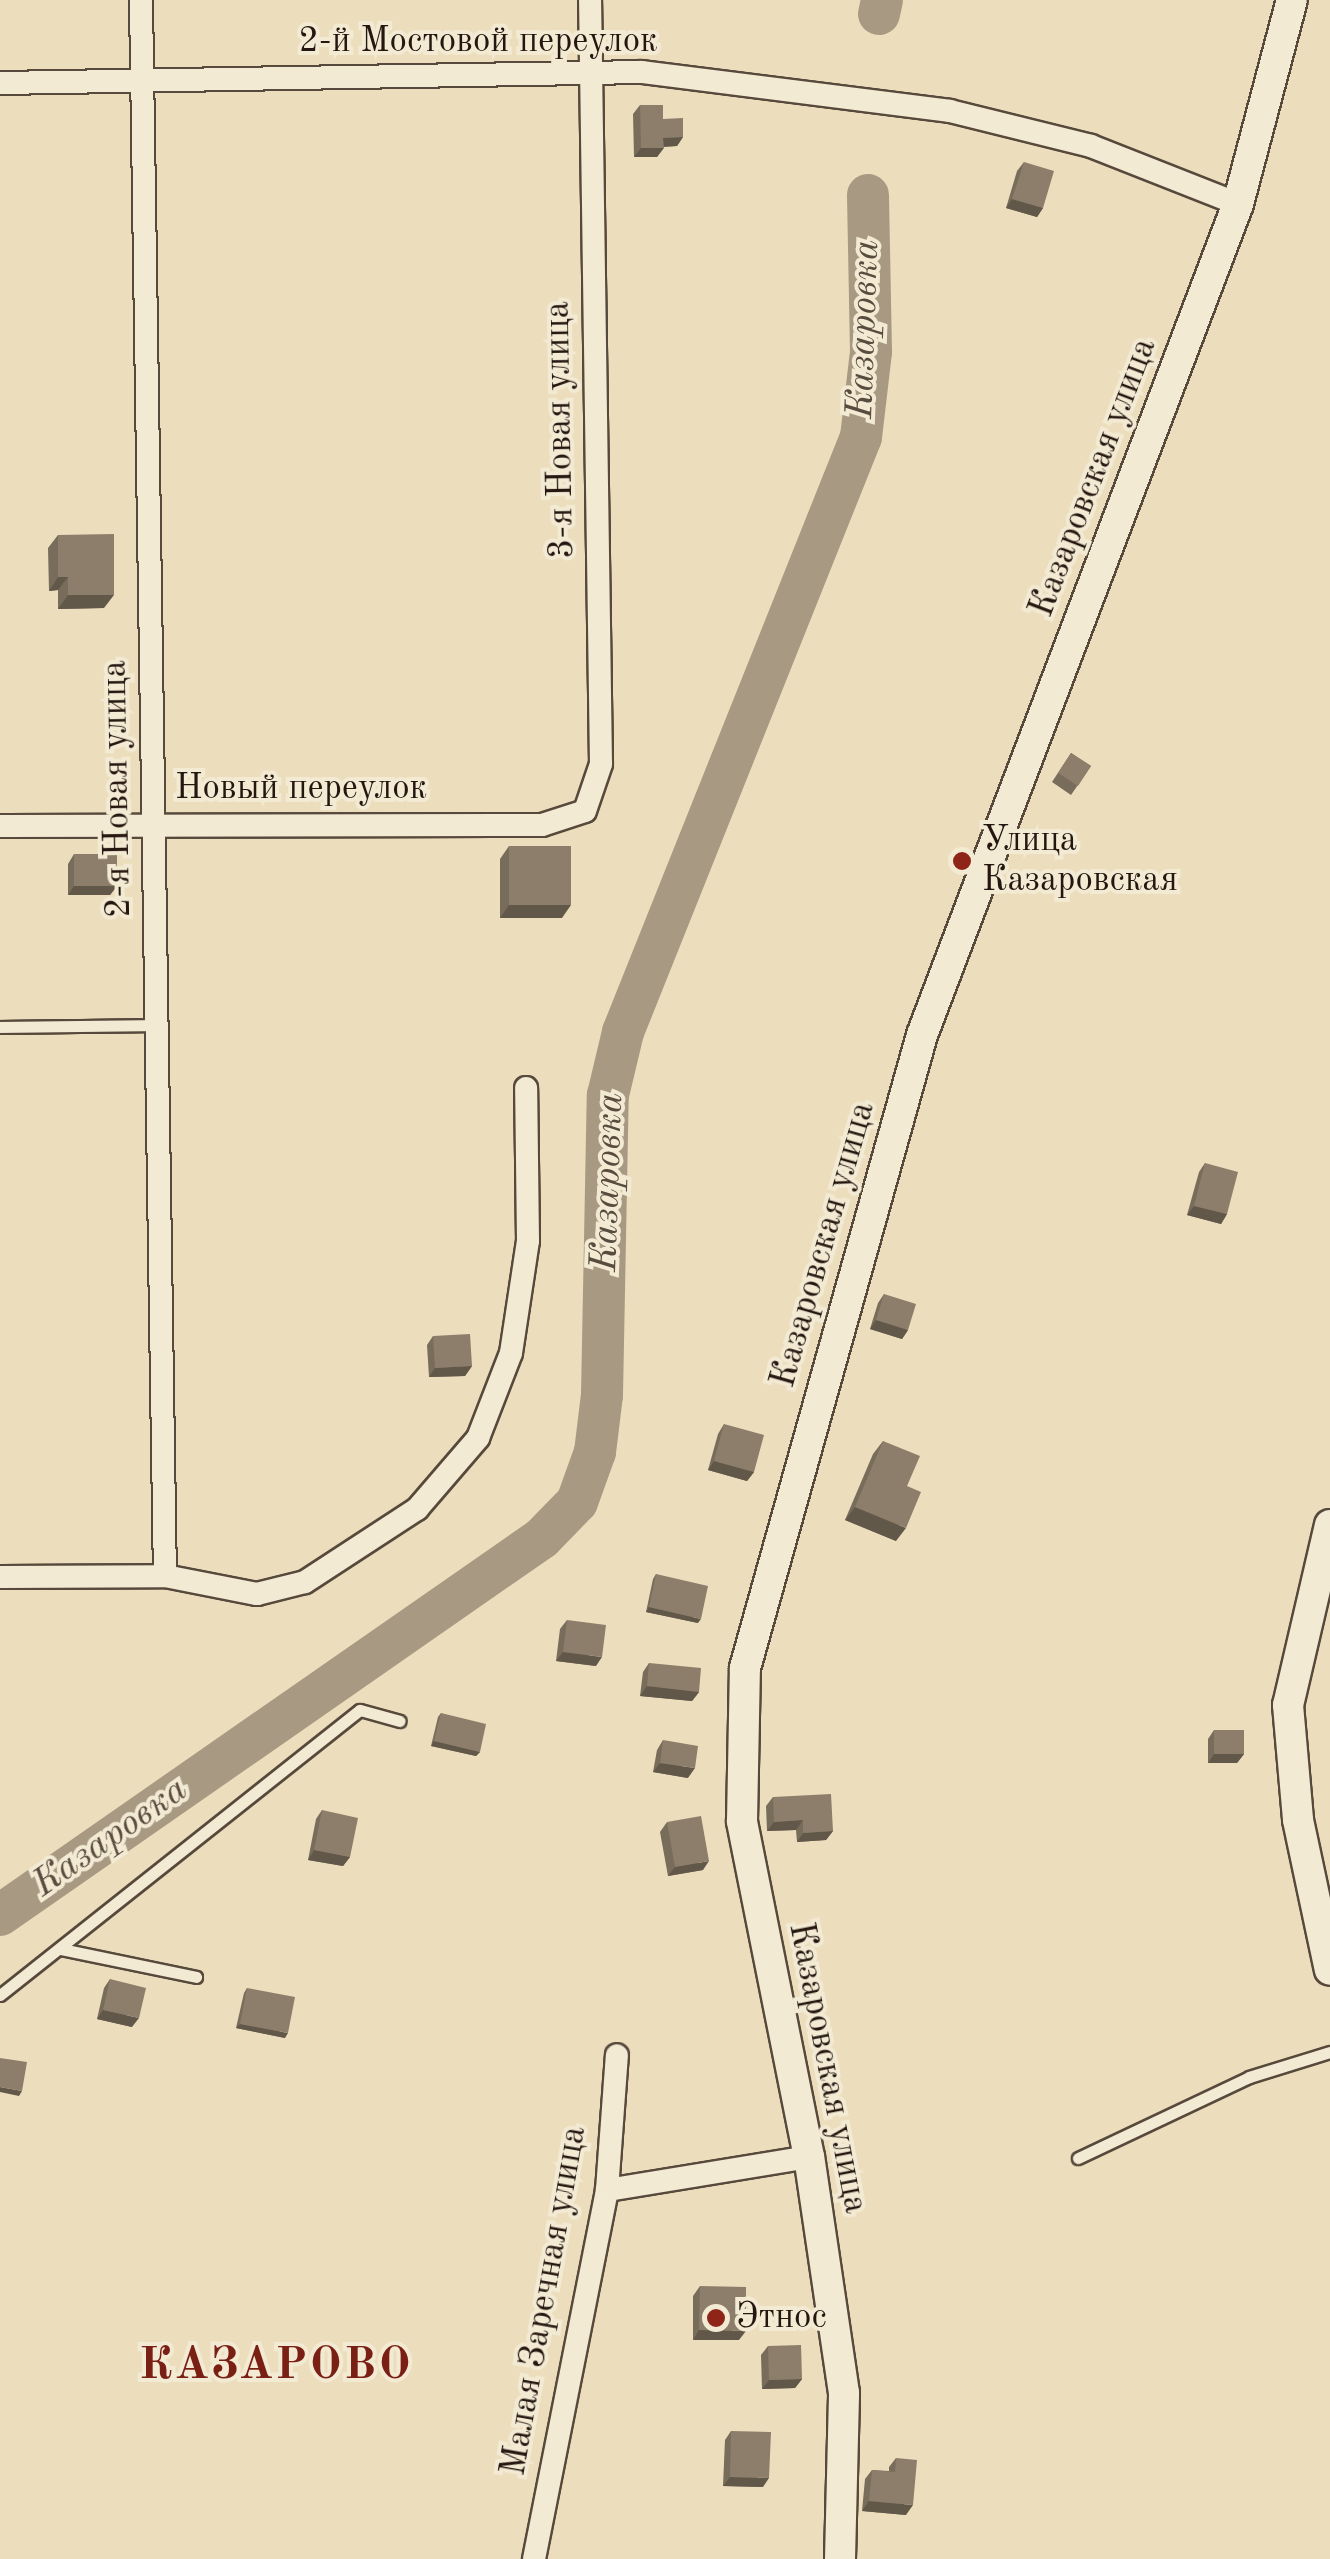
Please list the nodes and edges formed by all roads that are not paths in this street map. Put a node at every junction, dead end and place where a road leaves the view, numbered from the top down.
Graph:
1 (142, 0) edge
2 (590, 0) edge
3 (1292, 0) edge
4 (592, 72) junction
5 (143, 80) junction
6 (0, 83) edge
7 (1238, 204) junction
8 (154, 823) junction
9 (542, 825) joint
10 (0, 826) edge
11 (157, 1025) junction
12 (0, 1026) edge
13 (526, 1088) dead end
14 (1330, 1524) edge
15 (165, 1576) junction
16 (0, 1577) edge
17 (400, 1721) dead end
18 (61, 1948) junction
19 (1330, 1970) edge
20 (196, 1977) dead end
21 (0, 1995) edge
22 (1330, 2052) edge
23 (617, 2054) dead end
24 (809, 2158) junction
25 (1078, 2158) dead end
26 (607, 2190) junction
27 (534, 2559) edge
28 (840, 2559) edge

1 - 5 street, 2-я Новая улица
2 - 4 street, 3-я Новая улица
3 - 7 street, Казаровская улица
4 - 5 street, 2-й Мостовой переулок
4 - 7 street, 2-й Мостовой переулок
4 - 9 street, 3-я Новая улица
5 - 6 street, 2-й Мостовой переулок
5 - 8 street, 2-я Новая улица
7 - 24 street, Казаровская улица
8 - 9 street, Новый переулок
8 - 10 street, Новый переулок
8 - 11 street, 2-я Новая улица
11 - 12 lane
11 - 15 street, 2-я Новая улица
13 - 15 street
14 - 19 street
15 - 16 street
17 - 18 lane
18 - 20 lane
18 - 21 lane
22 - 25 lane
23 - 26 street, Малая Заречная улица
24 - 26 street
24 - 28 street, Казаровская улица
26 - 27 street, Малая Заречная улица

